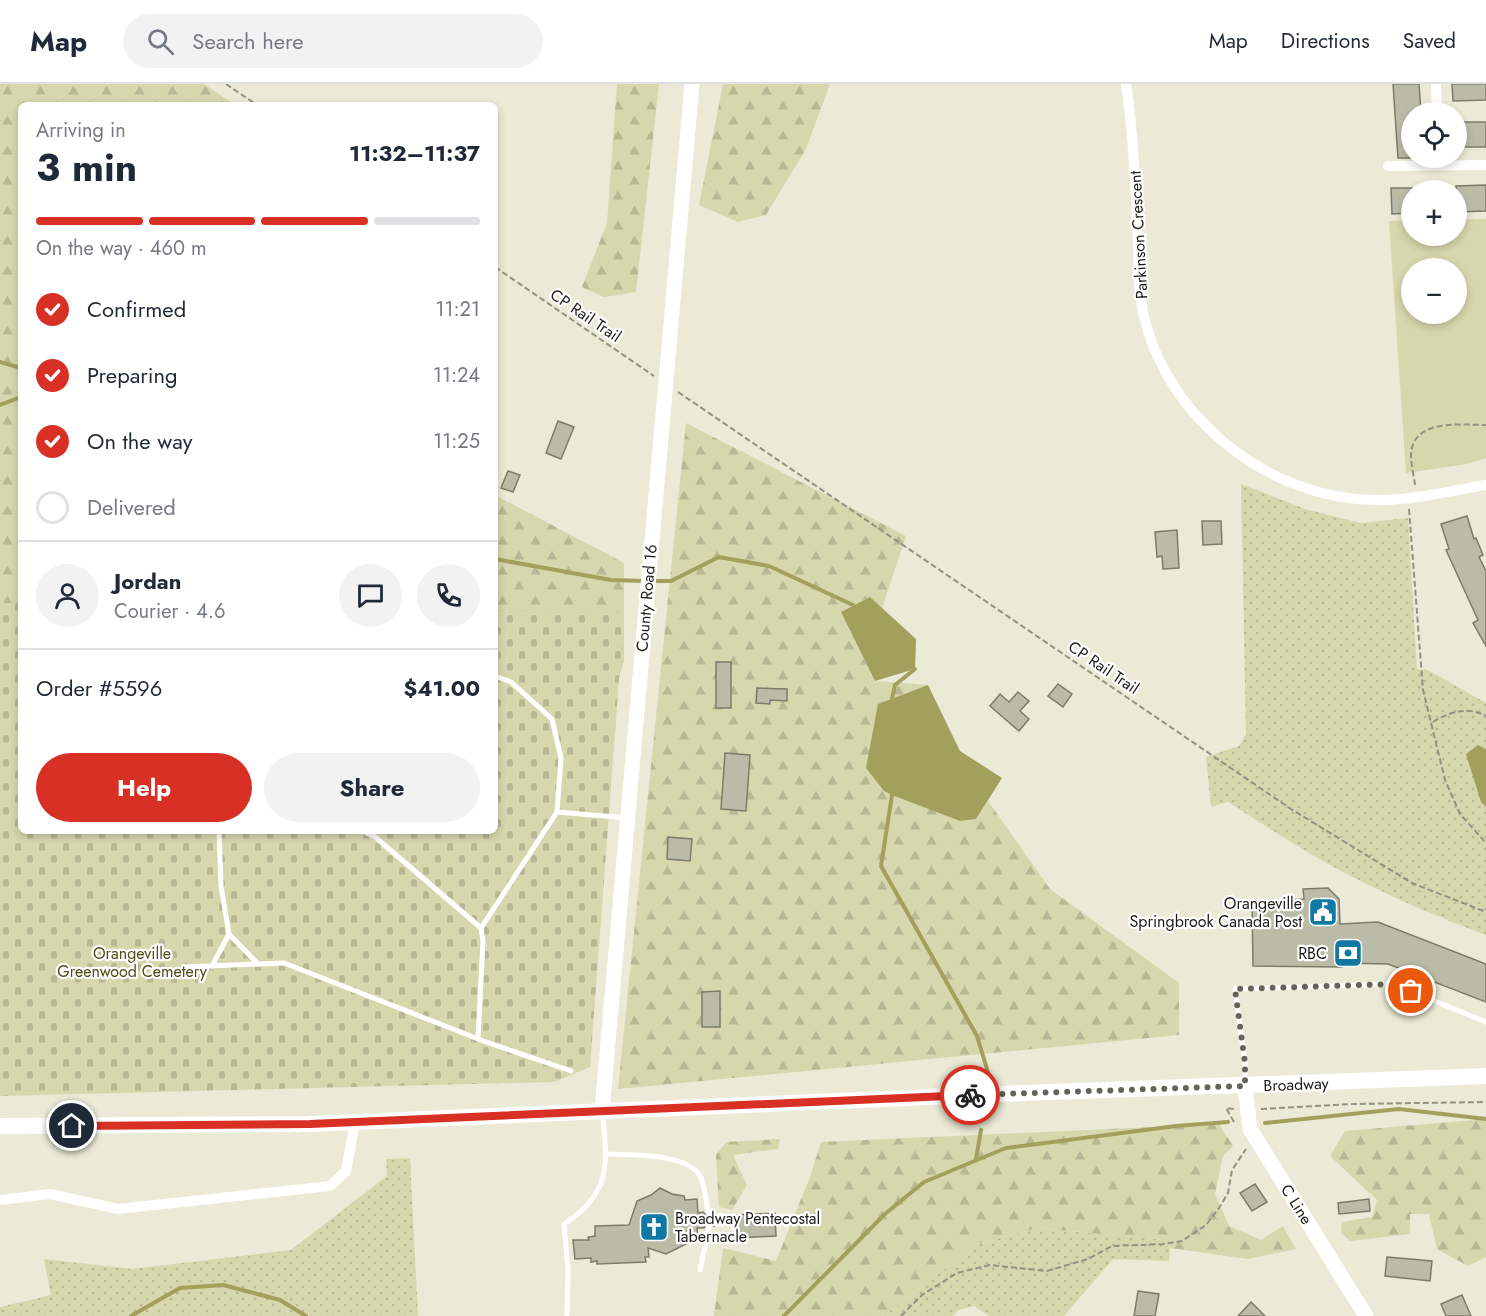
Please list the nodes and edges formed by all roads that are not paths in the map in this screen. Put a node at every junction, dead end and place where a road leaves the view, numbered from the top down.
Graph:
1 (692, 84) edge
2 (1126, 84) edge
3 (1436, 84) edge
4 (1437, 102) edge
5 (1467, 164) edge
6 (1401, 165) edge
7 (1486, 165) edge
8 (1388, 166) dead end
9 (1486, 485) edge
10 (498, 677) edge
11 (557, 812) junction
12 (628, 818) junction
13 (219, 834) edge
14 (373, 834) edge
15 (481, 928) junction
16 (229, 934) junction
17 (258, 964) junction
18 (212, 966) junction
19 (184, 967) dead end
20 (1486, 1022) edge
21 (478, 1039) junction
22 (571, 1071) dead end
23 (1486, 1076) edge
24 (1245, 1086) junction
25 (602, 1111) junction
26 (355, 1122) junction
27 (0, 1126) edge
28 (607, 1154) junction
29 (0, 1200) edge
30 (708, 1212) dead end
31 (710, 1227) dead end
32 (700, 1270) dead end
33 (567, 1316) edge
34 (1366, 1316) edge

1 - 12 main road, County Road 16
2 - 9 street, Parkinson Crescent
3 - 4 street
5 - 7 street
6 - 8 street
10 - 11 lane
11 - 12 lane
11 - 15 lane
12 - 25 main road, County Road 16
13 - 16 lane
14 - 15 lane
15 - 21 lane
16 - 17 lane
16 - 18 lane
17 - 18 lane
17 - 21 lane
18 - 19 lane
20 - 24 lane
21 - 22 lane
23 - 24 main road, Broadway
24 - 25 main road, Broadway
24 - 34 main road, C Line
25 - 26 main road, Broadway
25 - 28 lane
26 - 27 main road, Broadway
26 - 29 street
28 - 30 lane
28 - 33 lane
31 - 32 lane

